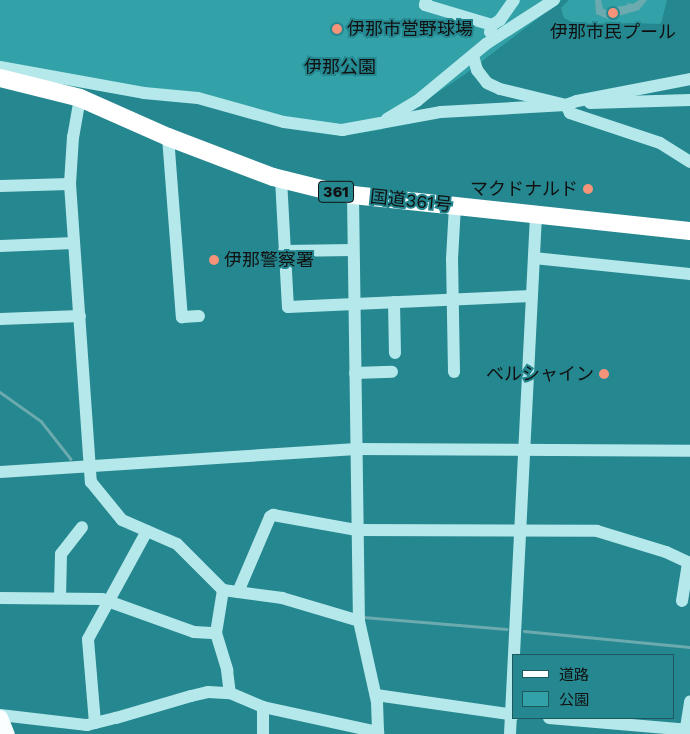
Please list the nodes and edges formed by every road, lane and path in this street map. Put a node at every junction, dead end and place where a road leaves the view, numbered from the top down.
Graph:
1 (426, 0) edge
2 (514, 0) edge
3 (554, 0) edge
4 (492, 25) junction
5 (486, 44) junction
6 (473, 56) junction
7 (0, 67) edge
8 (0, 78) edge
9 (690, 79) edge
10 (80, 98) junction
11 (690, 100) edge
12 (571, 103) junction
13 (380, 123) junction
14 (168, 137) junction
15 (690, 162) edge
16 (281, 180) junction
17 (70, 184) junction
18 (0, 186) edge
19 (353, 195) junction
20 (454, 206) junction
21 (536, 216) junction
22 (690, 231) edge
23 (74, 243) junction
24 (0, 246) edge
25 (353, 250) junction
26 (284, 251) junction
27 (534, 258) junction
28 (690, 274) edge
29 (532, 296) junction
30 (453, 299) junction
31 (394, 302) junction
32 (354, 304) junction
33 (80, 316) junction
34 (198, 316) dead end
35 (0, 319) edge
36 (395, 353) dead end
37 (392, 372) dead end
38 (454, 372) dead end
39 (355, 373) junction
40 (356, 449) junction
41 (524, 450) junction
42 (690, 451) edge
43 (89, 465) junction
44 (0, 472) edge
45 (82, 527) dead end
46 (356, 530) junction
47 (148, 531) junction
48 (520, 532) junction
49 (689, 562) edge
50 (239, 589) junction
51 (223, 590) junction
52 (0, 598) edge
53 (60, 598) junction
54 (682, 600) dead end
55 (108, 601) junction
56 (359, 617) junction
57 (216, 633) junction
58 (515, 654) edge
59 (230, 693) junction
60 (376, 695) junction
61 (690, 701) edge
62 (263, 707) junction
63 (512, 715) edge
64 (0, 716) edge
65 (560, 719) edge
66 (95, 724) junction
67 (687, 731) edge
68 (378, 733) edge
69 (7, 734) edge
70 (263, 734) edge
71 (510, 734) edge

1 - 4 street
2 - 4 street
3 - 5 street
4 - 5 street
5 - 6 street
6 - 12 street
6 - 13 street
7 - 13 street
8 - 10 highway, 国道361号 / 361
9 - 12 street
10 - 14 highway, 国道361号 / 361
10 - 17 street
11 - 12 street
12 - 13 street
12 - 15 street
14 - 16 highway, 国道361号 / 361
14 - 34 street
16 - 19 highway, 国道361号 / 361
16 - 26 street
17 - 18 street
17 - 23 street
19 - 20 highway, 国道361号 / 361
19 - 25 street
20 - 21 highway, 国道361号 / 361
20 - 30 street
21 - 22 highway, 国道361号 / 361
21 - 27 street
23 - 24 street
23 - 33 street
25 - 26 street
25 - 32 street
26 - 32 street
27 - 28 street
27 - 29 street
29 - 30 street
29 - 41 street
30 - 31 street
30 - 38 street
31 - 32 street
31 - 36 street
32 - 39 street
33 - 35 street
33 - 43 street
37 - 39 street
39 - 40 street
40 - 41 street
40 - 43 street
40 - 46 street
41 - 42 street
41 - 48 street
43 - 44 street
43 - 47 street
45 - 53 street
46 - 48 street
46 - 50 street
46 - 56 street
47 - 51 street
47 - 55 street
48 - 49 street
48 - 58 street
49 - 54 street
50 - 51 street
50 - 56 street
51 - 57 street
52 - 53 street
53 - 55 street
55 - 57 street
55 - 66 street
56 - 60 street
57 - 59 street
59 - 62 street
59 - 66 street
60 - 63 street
60 - 68 street
61 - 67 street
62 - 68 street
62 - 70 street
63 - 71 street
64 - 66 street
64 - 69 main road
65 - 67 street

